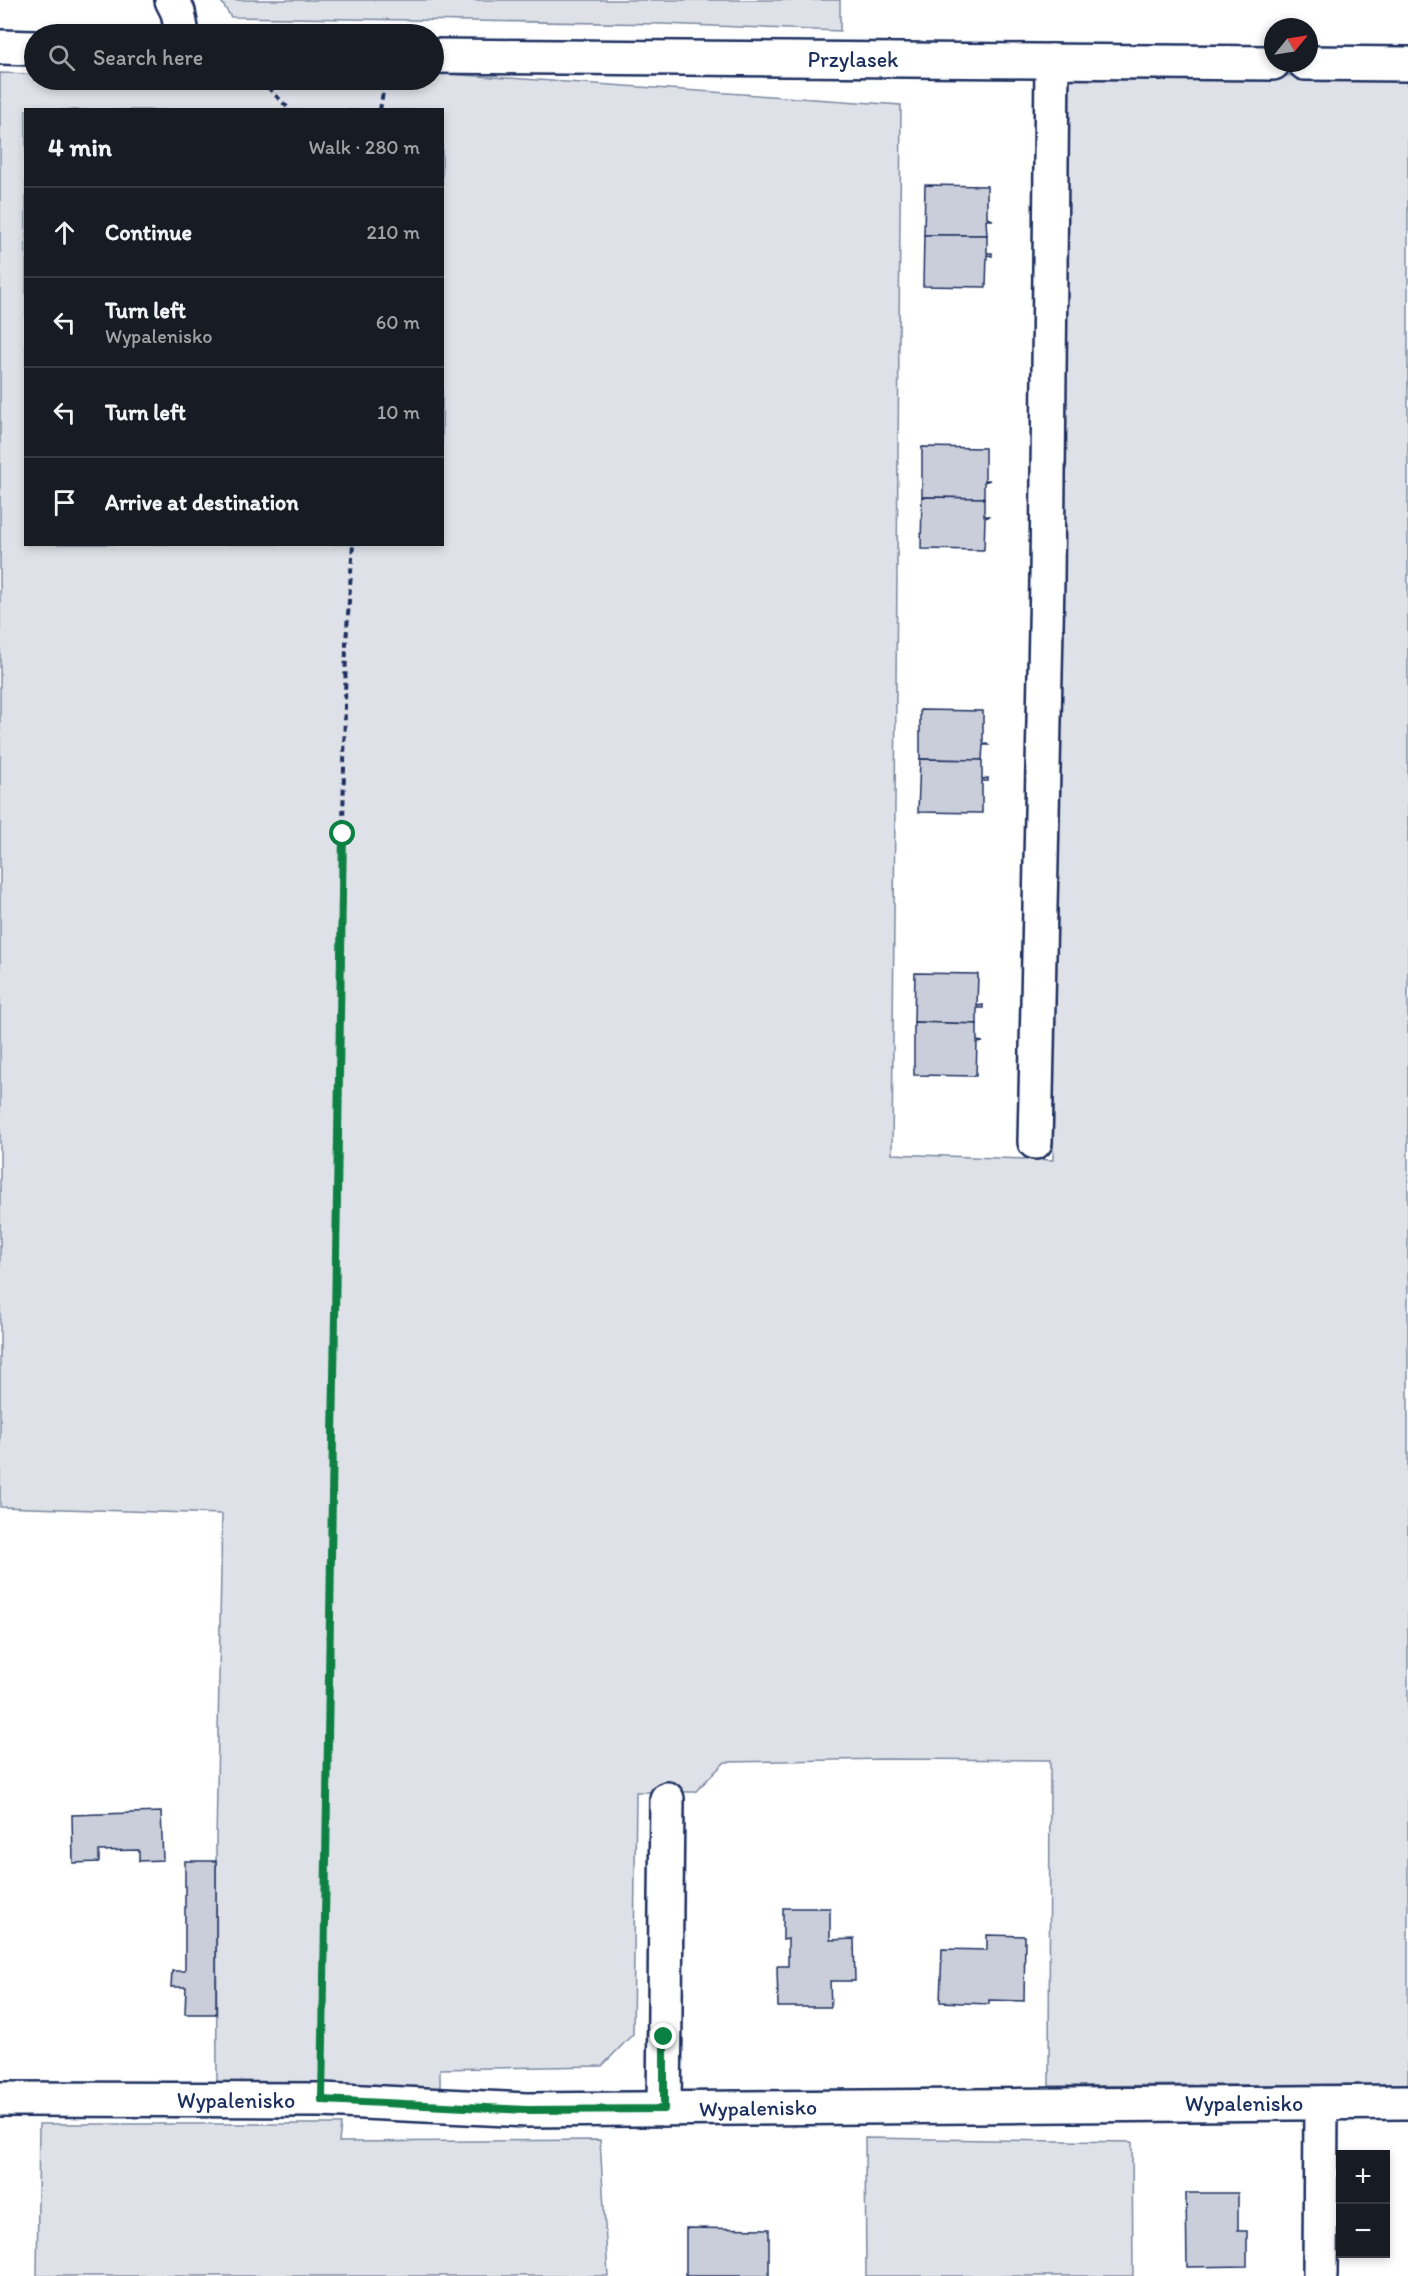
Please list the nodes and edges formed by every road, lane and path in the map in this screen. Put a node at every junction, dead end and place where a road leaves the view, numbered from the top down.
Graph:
1 (172, 0) edge
2 (180, 24) edge
3 (0, 48) edge
4 (24, 48) edge
5 (444, 56) edge
6 (1052, 61) junction
7 (1264, 63) edge
8 (1318, 63) edge
9 (1408, 64) edge
10 (271, 90) edge
11 (383, 90) edge
12 (288, 108) edge
13 (380, 108) edge
14 (353, 546) edge
15 (1035, 1142) dead end
16 (667, 1798) dead end
17 (0, 2099) edge
18 (322, 2100) junction
19 (1408, 2102) edge
20 (1321, 2103) junction
21 (664, 2109) junction
22 (1320, 2276) edge

1 - 2 street
3 - 4 street
5 - 6 street, Przylasek
6 - 7 street, Przylasek
6 - 15 street
8 - 9 street
10 - 12 path
11 - 13 path
14 - 18 path
16 - 21 street
17 - 18 street, Wypalenisko
18 - 21 street, Wypalenisko
19 - 20 street, Wypalenisko
20 - 21 street, Wypalenisko
20 - 22 street

